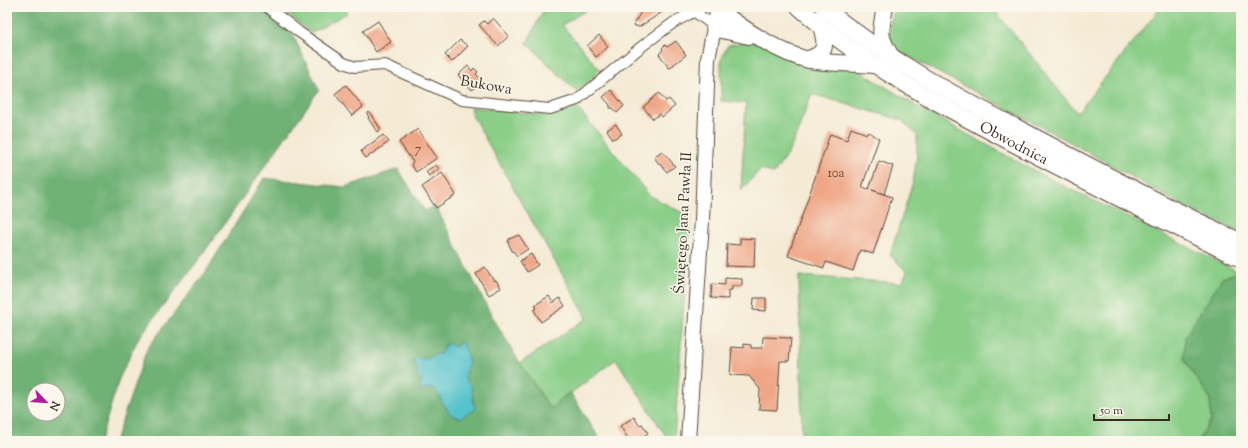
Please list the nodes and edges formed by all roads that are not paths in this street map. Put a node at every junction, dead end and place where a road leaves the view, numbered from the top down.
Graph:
1 (267, 7) edge
2 (799, 7) edge
3 (823, 7) edge
4 (708, 8) edge
5 (884, 12) edge
6 (714, 26) junction
7 (821, 26) junction
8 (846, 26) junction
9 (761, 38) junction
10 (893, 59) junction
11 (808, 60) junction
12 (875, 66) junction
13 (1241, 242) edge
14 (1241, 259) edge
15 (688, 441) edge

1 - 4 street, Bukowa
2 - 7 main road, Obwodnica
3 - 8 main road, Obwodnica
4 - 6 street, Świętego Jana Pawła II
4 - 6 street
4 - 9 main road
5 - 8 main road
5 - 10 main road
6 - 9 main road
6 - 15 street, Świętego Jana Pawła II
7 - 11 main road
7 - 12 main road, Obwodnica
8 - 10 main road, Obwodnica
9 - 11 main road
10 - 13 main road, Obwodnica
11 - 12 main road
12 - 14 main road, Obwodnica

